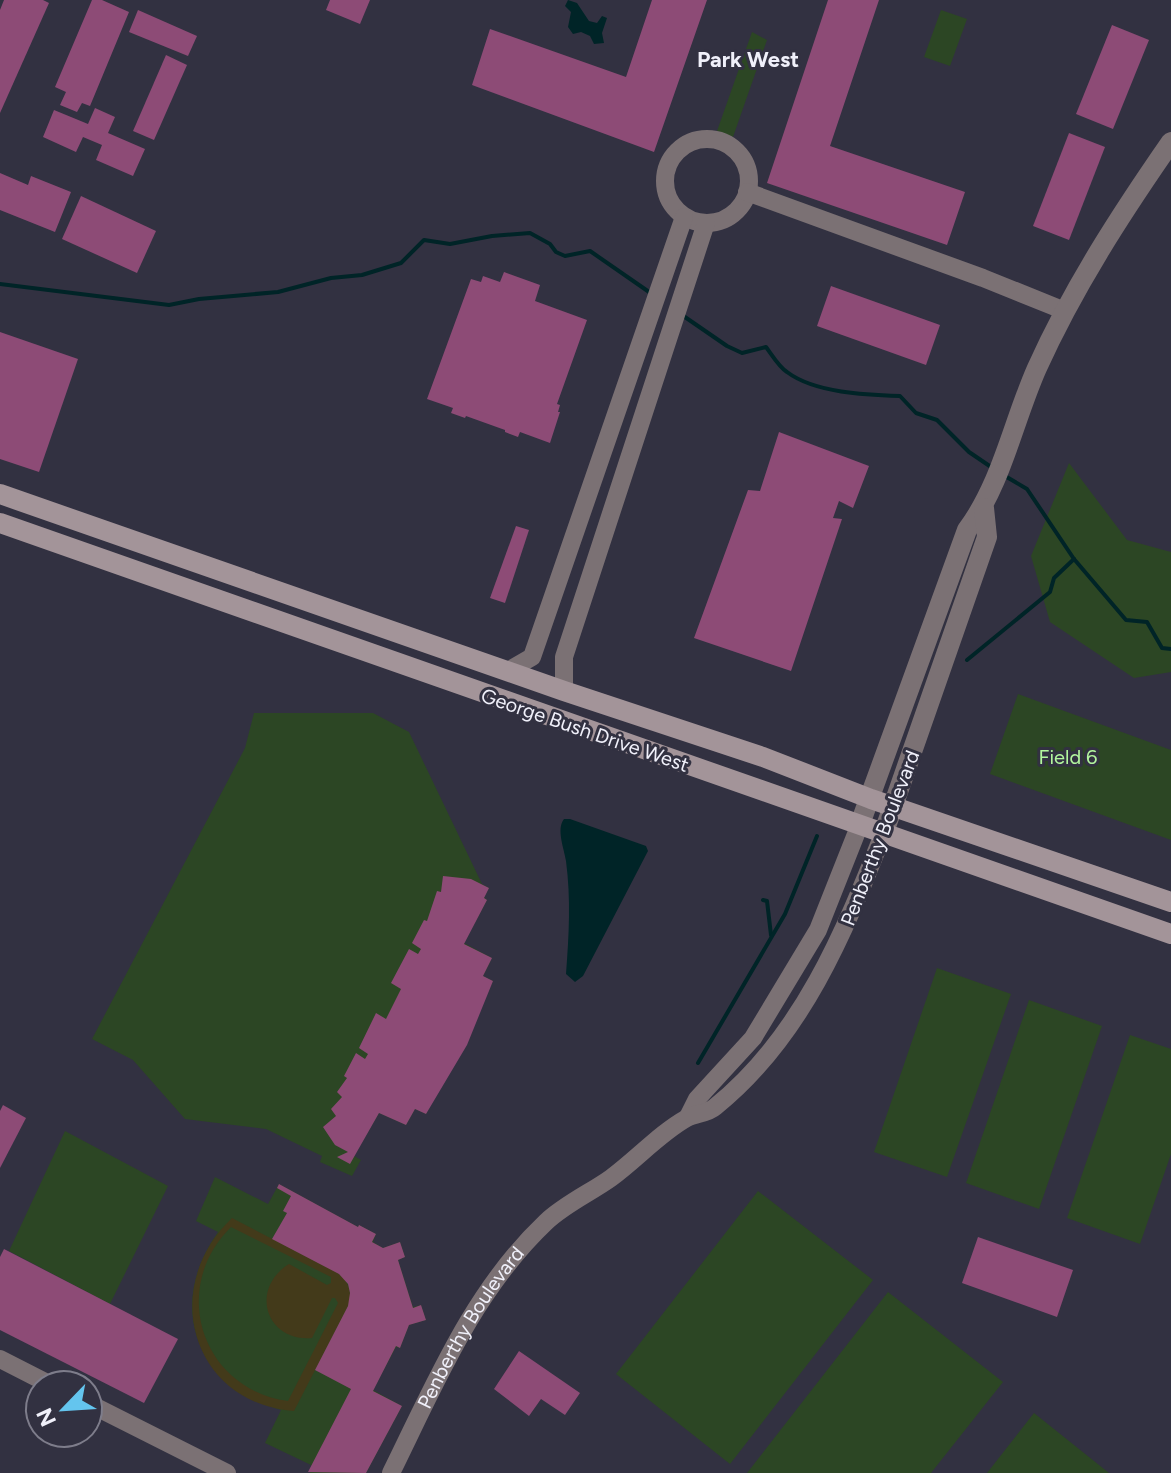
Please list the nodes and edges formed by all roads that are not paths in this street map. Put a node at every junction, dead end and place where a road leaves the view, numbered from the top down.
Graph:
1 (1171, 142) edge
2 (747, 192) junction
3 (684, 217) junction
4 (706, 223) junction
5 (1065, 311) junction
6 (0, 494) edge
7 (984, 508) junction
8 (0, 523) edge
9 (575, 534) junction
10 (601, 543) junction
11 (226, 604) junction
12 (339, 612) junction
13 (508, 671) junction
14 (564, 691) junction
15 (871, 799) junction
16 (894, 806) junction
17 (860, 824) junction
18 (884, 832) junction
19 (1171, 902) edge
20 (1171, 934) edge
21 (688, 1117) junction
22 (0, 1359) edge
23 (24, 1371) edge
24 (104, 1411) edge
25 (227, 1473) edge
26 (391, 1473) edge

1 - 5 street, Penberthy Boulevard
2 - 3 street
2 - 4 street
2 - 5 street
3 - 4 street
3 - 9 street
4 - 10 street
5 - 7 street, Penberthy Boulevard
6 - 12 main road, George Bush Drive West
7 - 15 street, Penberthy Boulevard
7 - 16 street, Penberthy Boulevard
8 - 11 main road, George Bush Drive West
9 - 10 street
9 - 13 street
10 - 14 street
11 - 12 main road
11 - 17 main road, George Bush Drive West
12 - 13 main road, George Bush Drive West
13 - 14 main road, George Bush Drive West
14 - 15 main road, George Bush Drive West
15 - 16 main road, George Bush Drive West
15 - 17 street, Penberthy Boulevard
16 - 18 street, Penberthy Boulevard
16 - 19 main road, George Bush Drive West
17 - 18 main road, George Bush Drive West
17 - 21 street, Penberthy Boulevard
18 - 20 main road, George Bush Drive West
18 - 21 street, Penberthy Boulevard
21 - 26 street, Penberthy Boulevard
22 - 23 street
24 - 25 street

